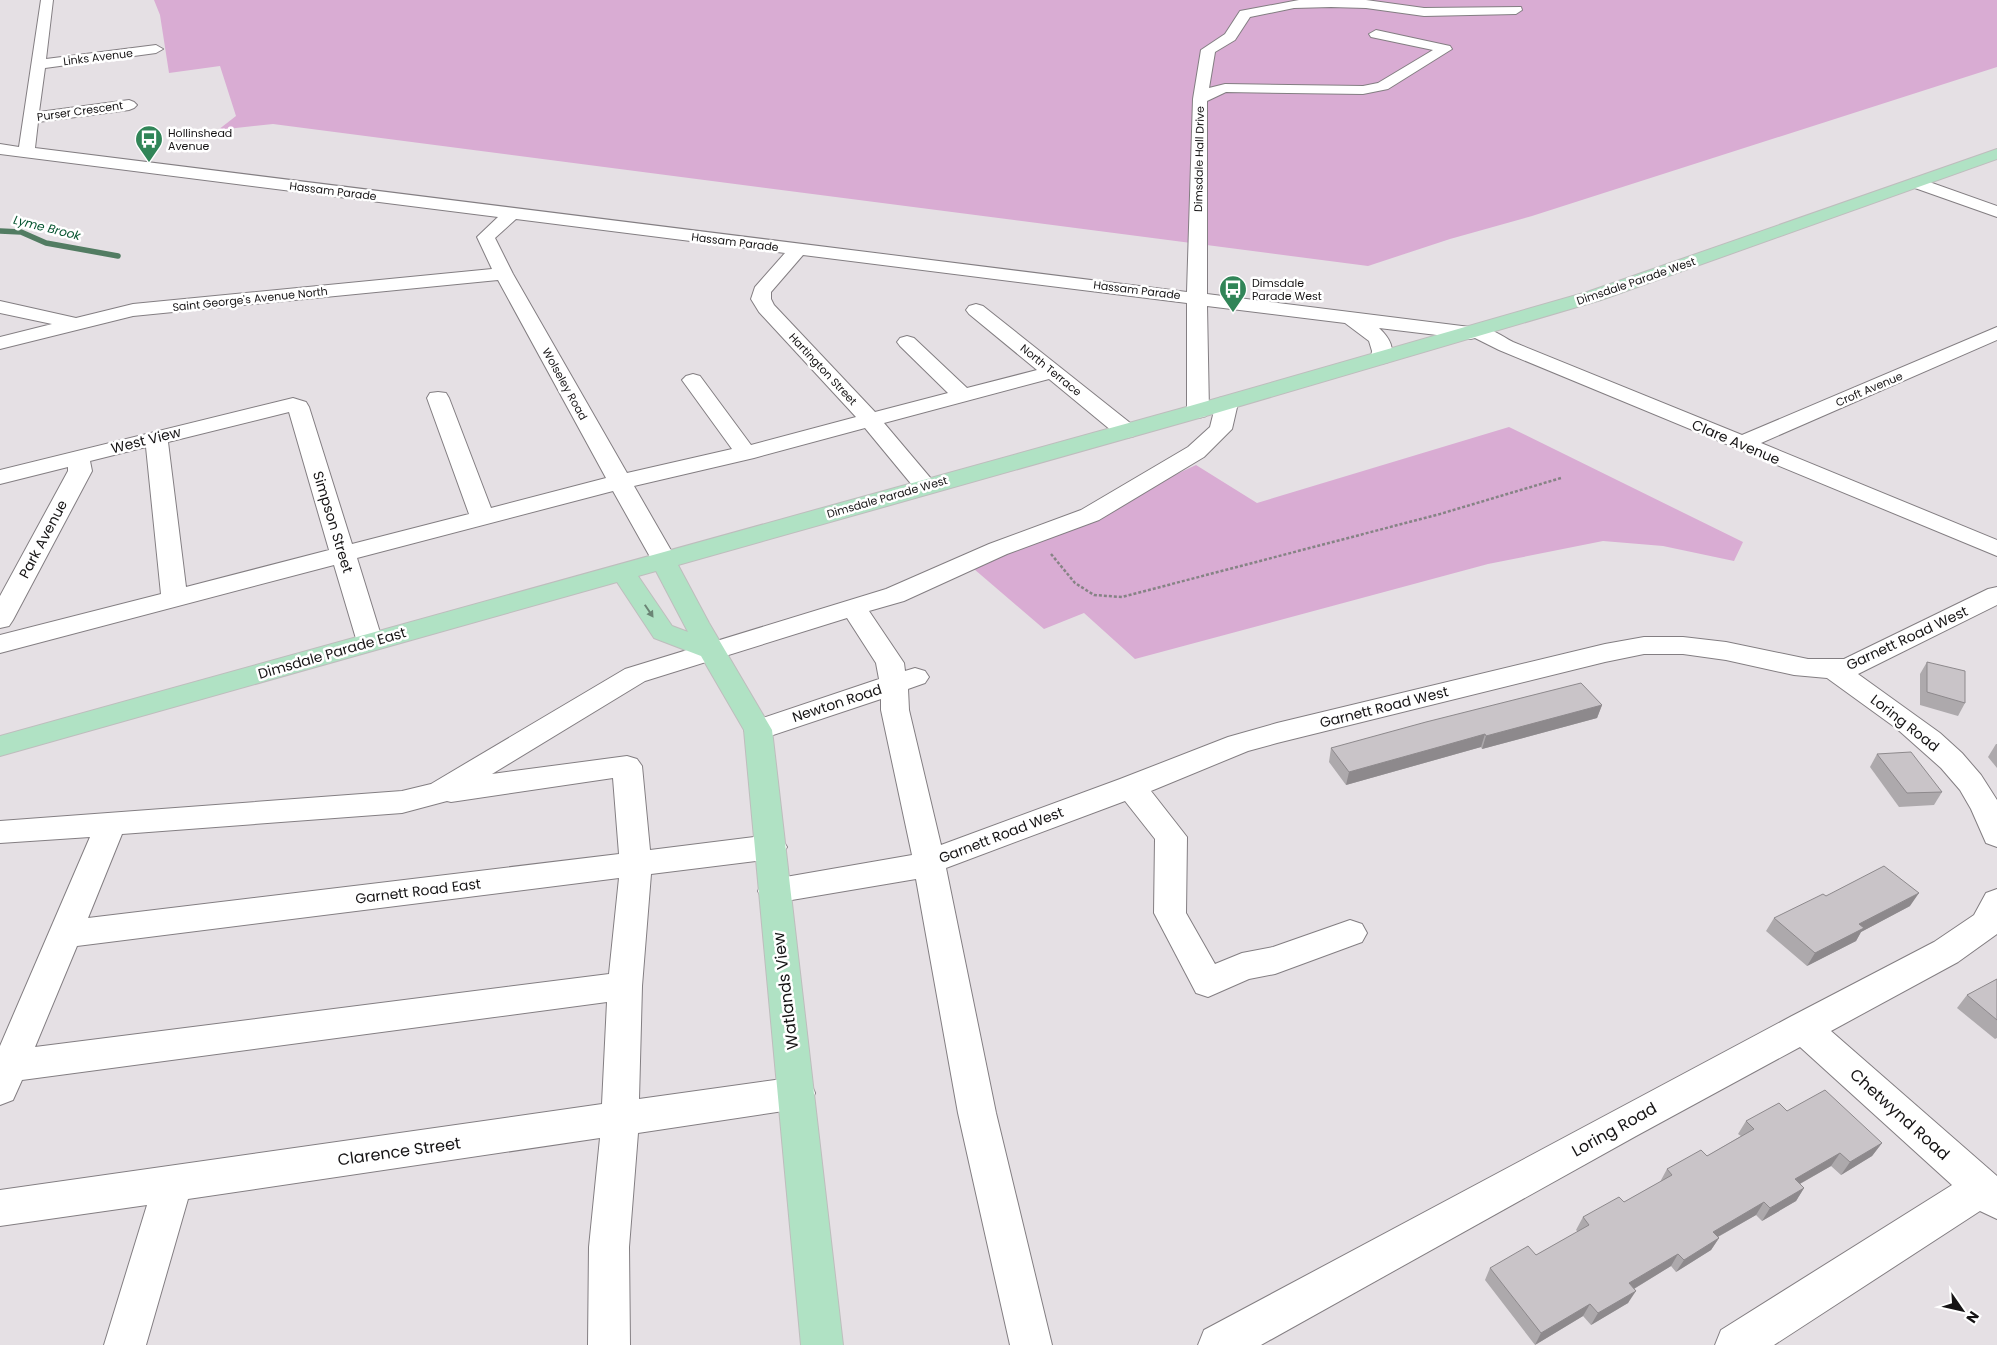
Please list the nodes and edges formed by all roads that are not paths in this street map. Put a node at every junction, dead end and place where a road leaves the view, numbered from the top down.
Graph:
1 (47, 0) edge
2 (1516, 10) dead end
3 (1376, 34) dead end
4 (156, 49) dead end
5 (40, 64) junction
6 (1200, 99) junction
7 (128, 105) dead end
8 (31, 118) junction
9 (0, 149) edge
10 (26, 152) junction
11 (1997, 154) edge
12 (1918, 183) junction
13 (1997, 212) edge
14 (511, 214) junction
15 (797, 250) junction
16 (504, 274) junction
17 (1197, 297) junction
18 (0, 307) edge
19 (976, 310) dead end
20 (1349, 317) junction
21 (76, 323) junction
22 (1474, 332) junction
23 (1997, 333) edge
24 (907, 342) dead end
25 (0, 343) edge
26 (1382, 358) junction
27 (1053, 372) junction
28 (692, 380) dead end
29 (963, 396) junction
30 (438, 398) dead end
31 (1227, 402) junction
32 (293, 404) joint
33 (1198, 411) junction
34 (870, 420) junction
35 (1126, 431) junction
36 (156, 437) junction
37 (1741, 444) junction
38 (746, 453) junction
39 (78, 457) junction
40 (0, 477) edge
41 (620, 482) junction
42 (925, 486) junction
43 (483, 519) junction
44 (1997, 549) edge
45 (343, 555) junction
46 (663, 559) junction
47 (622, 571) junction
48 (1997, 595) edge
49 (174, 599) junction
50 (853, 608) junction
51 (0, 620) edge
52 (370, 642) junction
53 (0, 644) edge
54 (712, 650) junction
55 (1834, 670) junction
56 (905, 681) junction
57 (758, 730) junction
58 (0, 746) edge
59 (1131, 787) junction
60 (440, 792) junction
61 (111, 824) junction
62 (0, 832) edge
63 (1997, 835) edge
64 (771, 847) junction
65 (929, 862) junction
66 (636, 864) junction
67 (774, 891) junction
68 (1997, 902) edge
69 (1350, 933) dead end
70 (66, 934) junction
71 (625, 986) junction
72 (1802, 1027) junction
73 (5, 1077) edge
74 (797, 1093) junction
75 (620, 1119) junction
76 (173, 1184) junction
77 (1989, 1194) edge
78 (0, 1208) edge
79 (124, 1345) edge
80 (609, 1345) edge
81 (822, 1345) edge
82 (1032, 1345) edge
83 (1219, 1345) edge
84 (1736, 1345) edge

1 - 5 street
2 - 6 street
3 - 6 street, Dimsdale Hall Drive
4 - 5 street, Links Avenue
5 - 8 street
6 - 17 street, Dimsdale Hall Drive
7 - 8 street, Purser Crescent
8 - 10 street
9 - 10 street, Hassam Parade
10 - 14 street, Hassam Parade
11 - 12 main road, Dimsdale Parade West
12 - 13 street
12 - 22 main road, Dimsdale Parade West
14 - 15 street, Hassam Parade
14 - 16 street, Wolseley Road
15 - 17 street, Hassam Parade
15 - 34 street, Hartington Street
16 - 21 street, Saint George's Avenue North
16 - 41 street, Wolseley Road
17 - 20 street, Hassam Parade
17 - 33 street, Dimsdale Hall Drive
18 - 21 street
19 - 27 street, North Terrace
20 - 22 street, Hassam Parade
20 - 26 street
21 - 25 street, Saint George's Avenue North
22 - 26 main road, Dimsdale Parade West
22 - 37 street, Clare Avenue
23 - 37 street, Croft Avenue
24 - 29 street
26 - 31 main road, Dimsdale Parade West
27 - 29 street
27 - 35 street, North Terrace
28 - 38 street
29 - 34 street
30 - 43 street
31 - 33 main road, Dimsdale Parade West
31 - 50 street
32 - 36 street, West View
32 - 45 street, Simpson Street
33 - 35 main road, Dimsdale Parade West
34 - 38 street
34 - 42 street, Hartington Street
35 - 42 main road, Dimsdale Parade West
36 - 39 street, West View
36 - 49 street
37 - 44 street, Clare Avenue
38 - 41 street
39 - 40 street, West View
39 - 51 street, Park Avenue
41 - 43 street
41 - 46 street, Wolseley Road
42 - 46 main road, Dimsdale Parade West
43 - 45 street
45 - 49 street
45 - 52 street, Simpson Street
46 - 47 main road, Dimsdale Parade East
46 - 54 main road, Watlands View
47 - 52 main road, Dimsdale Parade East
47 -> 54 main road
48 - 55 street, Garnett Road West
49 - 53 street
50 - 54 street
50 - 56 street
52 - 58 main road, Dimsdale Parade East
54 - 57 main road, Watlands View
54 - 60 street
55 - 59 street, Garnett Road West
55 - 63 street, Loring Road
56 - 57 street, Newton Road
56 - 65 street
57 - 64 main road, Watlands View
59 - 65 street, Garnett Road West
59 - 69 street
60 - 61 street
60 - 66 street
61 - 62 street
61 - 70 street
64 - 66 street, Garnett Road East
64 - 67 main road, Watlands View
65 - 67 street, Garnett Road West
65 - 82 street
66 - 70 street, Garnett Road East
66 - 71 street
67 - 74 main road, Watlands View
68 - 72 street, Loring Road
70 - 73 street
71 - 73 street
71 - 75 street
72 - 77 street, Chetwynd Road
72 - 83 street, Loring Road
74 - 75 street, Clarence Street
74 - 81 main road, Watlands View
75 - 76 street, Clarence Street
75 - 80 street
76 - 78 street, Clarence Street
76 - 79 street
77 - 84 street

